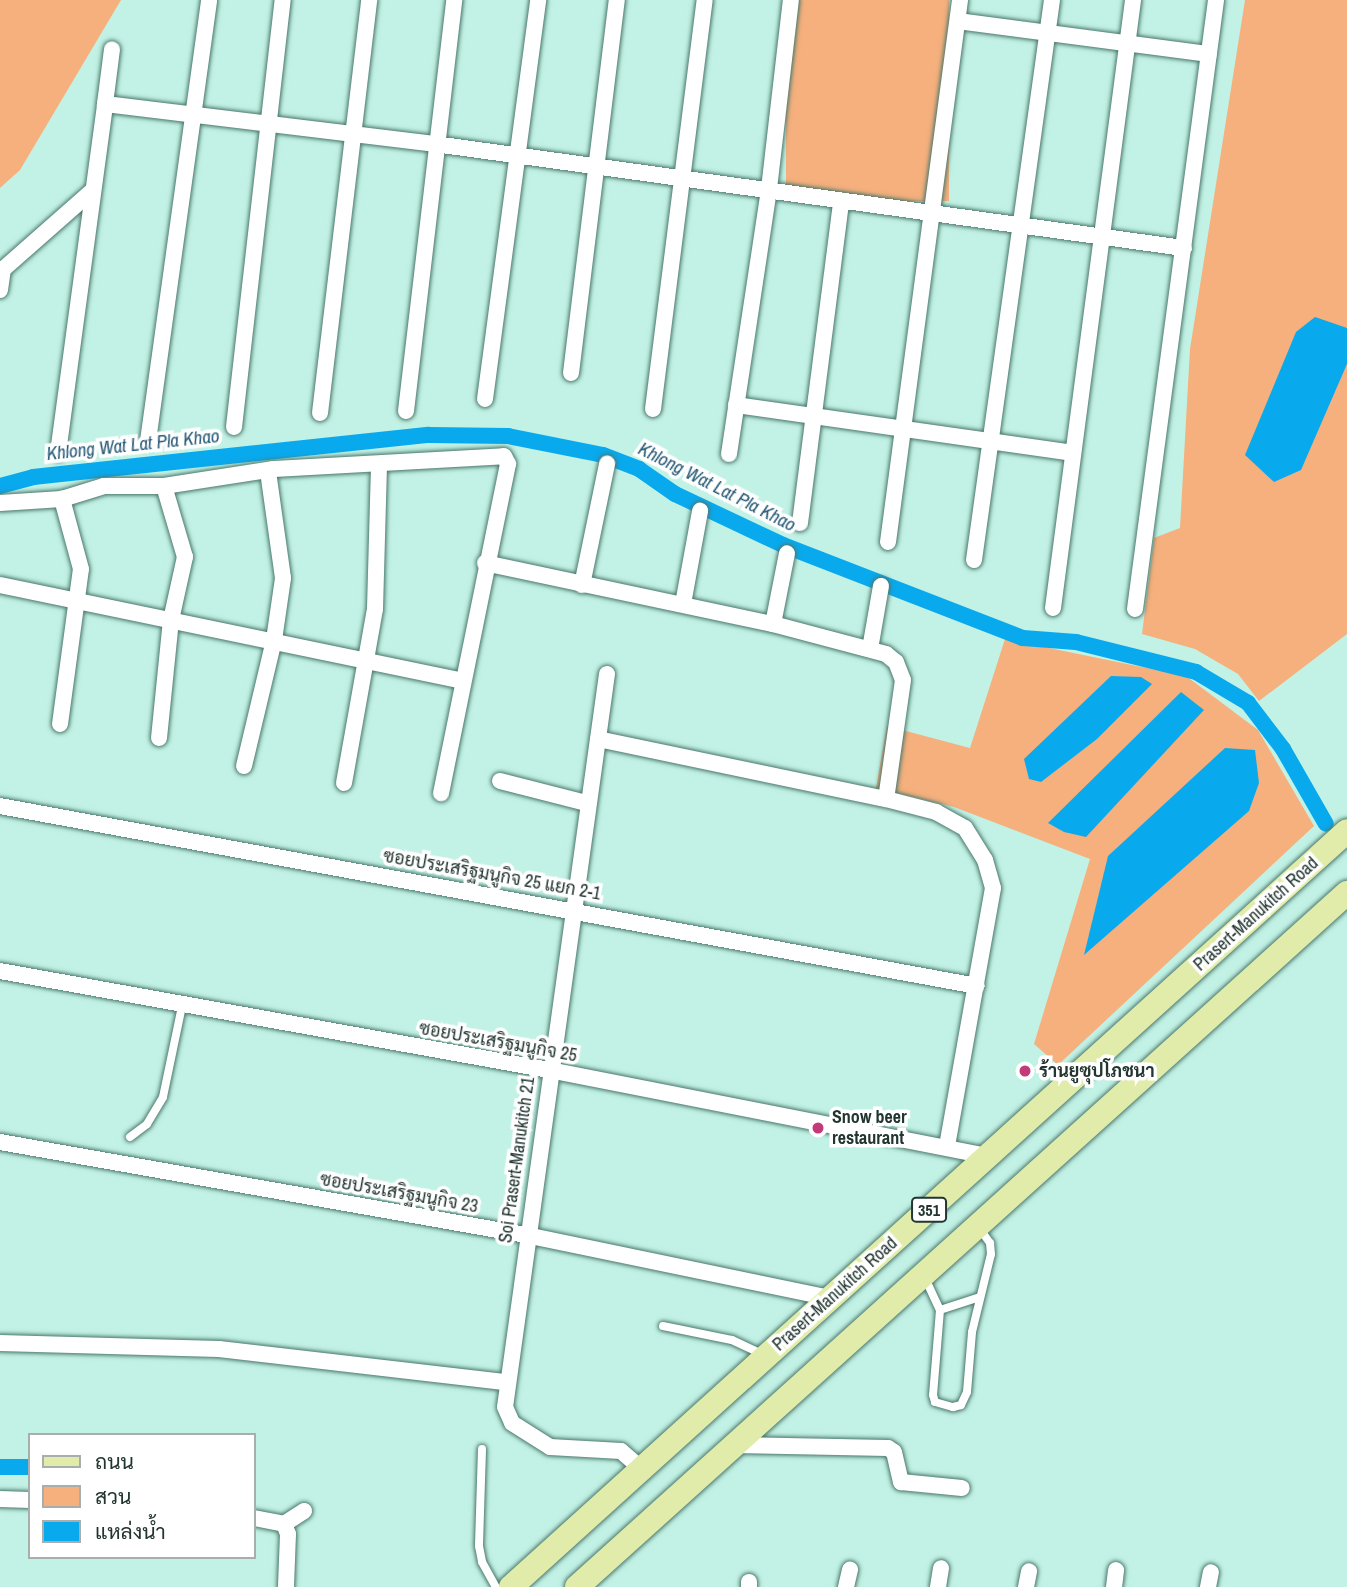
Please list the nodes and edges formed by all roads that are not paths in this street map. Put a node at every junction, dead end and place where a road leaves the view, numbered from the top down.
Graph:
1 (209, 0) edge
2 (283, 0) edge
3 (369, 0) edge
4 (454, 0) edge
5 (538, 0) edge
6 (617, 0) edge
7 (705, 0) edge
8 (791, 0) edge
9 (960, 0) edge
10 (1052, 0) edge
11 (1133, 0) edge
12 (1216, 0) edge
13 (958, 21) junction
14 (1048, 33) junction
15 (1126, 45) junction
16 (112, 49) dead end
17 (1209, 54) junction
18 (105, 104) junction
19 (192, 115) junction
20 (267, 125) junction
21 (352, 136) junction
22 (436, 144) junction
23 (520, 157) junction
24 (598, 166) junction
25 (682, 177) junction
26 (769, 190) junction
27 (92, 191) junction
28 (841, 201) junction
29 (931, 215) junction
30 (1019, 225) junction
31 (1102, 237) junction
32 (1184, 248) junction
33 (1, 270) edge
34 (0, 290) edge
35 (571, 373) dead end
36 (485, 399) dead end
37 (736, 405) junction
38 (653, 409) dead end
39 (405, 411) dead end
40 (320, 413) dead end
41 (814, 418) junction
42 (234, 427) dead end
43 (903, 430) junction
44 (148, 441) dead end
45 (990, 443) junction
46 (58, 453) dead end
47 (1073, 453) junction
48 (729, 454) dead end
49 (379, 464) junction
50 (607, 464) dead end
51 (268, 471) junction
52 (164, 486) junction
53 (62, 499) junction
54 (0, 503) edge
55 (700, 511) dead end
56 (800, 523) dead end
57 (888, 542) dead end
58 (787, 553) dead end
59 (974, 560) dead end
60 (485, 562) junction
61 (0, 584) edge
62 (582, 585) junction
63 (881, 586) dead end
64 (76, 603) junction
65 (682, 604) junction
66 (1053, 608) dead end
67 (1135, 609) dead end
68 (171, 620) junction
69 (773, 624) junction
70 (274, 640) junction
71 (870, 649) junction
72 (368, 658) junction
73 (607, 674) dead end
74 (462, 681) junction
75 (60, 724) dead end
76 (159, 738) dead end
77 (598, 739) junction
78 (244, 766) dead end
79 (500, 781) dead end
80 (344, 783) dead end
81 (441, 793) dead end
82 (886, 799) junction
83 (586, 803) junction
84 (0, 806) edge
85 (1347, 831) edge
86 (1347, 893) edge
87 (571, 909) junction
88 (0, 971) edge
89 (977, 986) junction
90 (182, 1006) junction
91 (549, 1070) junction
92 (130, 1137) dead end
93 (0, 1142) edge
94 (947, 1146) junction
95 (989, 1156) junction
96 (978, 1226) junction
97 (526, 1235) junction
98 (923, 1275) junction
99 (980, 1297) junction
100 (830, 1298) junction
101 (940, 1310) junction
102 (663, 1326) dead end
103 (0, 1343) edge
104 (766, 1356) junction
105 (506, 1382) junction
106 (735, 1444) junction
107 (482, 1449) dead end
108 (642, 1469) junction
109 (962, 1488) dead end
110 (0, 1499) edge
111 (28, 1500) edge
112 (304, 1511) dead end
113 (256, 1518) edge
114 (284, 1524) junction
115 (941, 1568) dead end
116 (850, 1569) dead end
117 (1116, 1570) dead end
118 (286, 1587) edge
119 (496, 1587) edge
120 (511, 1587) edge
121 (577, 1587) edge
122 (846, 1587) edge
123 (938, 1587) edge
124 (1114, 1587) edge

1 - 19 street
2 - 20 street
3 - 21 street
4 - 22 street
5 - 23 street
6 - 24 street
7 - 25 street
8 - 26 street
9 - 13 street
10 - 14 street
11 - 15 street
12 - 17 street
13 - 14 street
13 - 29 street
14 - 15 street
14 - 30 street
15 - 17 street
15 - 31 street
16 - 18 street
17 - 32 street
18 - 19 street
18 - 27 street
19 - 20 street
19 - 44 street
20 - 21 street
20 - 42 street
21 - 22 street
21 - 40 street
22 - 23 street
22 - 39 street
23 - 24 street
23 - 36 street
24 - 25 street
24 - 35 street
25 - 26 street
25 - 38 street
26 - 28 street
26 - 37 street
27 - 33 street
27 - 46 street
28 - 29 street
28 - 41 street
29 - 30 street
29 - 43 street
30 - 31 street
30 - 45 street
31 - 32 street
31 - 47 street
32 - 67 street
33 - 34 street
37 - 41 street
37 - 48 street
41 - 43 street
41 - 56 street
43 - 45 street
43 - 57 street
45 - 47 street
45 - 59 street
47 - 66 street
49 - 51 street
49 - 60 street
49 - 72 street
50 - 62 street
51 - 52 street
51 - 70 street
52 - 53 street
52 - 68 street
53 - 54 street
53 - 64 street
55 - 65 street
58 - 69 street
60 - 62 street
60 - 74 street
61 - 64 street
62 - 65 street
63 - 71 street
64 - 68 street
64 - 75 street
65 - 69 street
68 - 70 street
68 - 76 street
69 - 71 street
70 - 72 street
70 - 78 street
71 - 82 street
72 - 74 street
72 - 80 street
73 - 77 street, Soi Prasert-Manukitch 21
74 - 81 street
77 - 82 street
77 - 83 street, Soi Prasert-Manukitch 21
79 - 83 street
82 - 89 street
83 - 87 street, Soi Prasert-Manukitch 21
84 - 87 street, ซอยประเสริฐมนูกิจ 25 แยก 2-1
85 - 95 main road, Prasert-Manukitch Road / 351
86 - 96 main road, 351
87 - 89 street, ซอยประเสริฐมนูกิจ 25 แยก 2-1
87 - 91 street, Soi Prasert-Manukitch 21
88 - 90 street, ซอยประเสริฐมนูกิจ 25
89 - 94 street
90 - 91 street, ซอยประเสริฐมนูกิจ 25
90 - 92 lane
91 - 94 street, ซอยประเสริฐมนูกิจ 25
91 - 97 street, Soi Prasert-Manukitch 21
93 - 97 street, ซอยประเสริฐมนูกิจ 23
94 - 95 street, ซอยประเสริฐมนูกิจ 25
95 - 100 main road, Prasert-Manukitch Road / 351
96 - 98 main road, 351
96 - 99 lane
97 - 100 street, ซอยประเสริฐมนูกิจ 23
97 - 105 street, Soi Prasert-Manukitch 21
98 - 101 lane
98 - 106 main road, 351
99 - 101 lane
99 - 101 lane
100 - 104 main road, Prasert-Manukitch Road / 351
102 - 104 lane
103 - 105 street
104 - 108 main road, Prasert-Manukitch Road / 351
105 - 108 street, Soi Prasert-Manukitch 21
106 - 109 street
106 - 121 main road, 351
107 - 119 lane
108 - 120 main road, Prasert-Manukitch Road / 351
110 - 111 street
112 - 114 street
113 - 114 street
114 - 118 street
115 - 123 street
116 - 122 street
117 - 124 street

